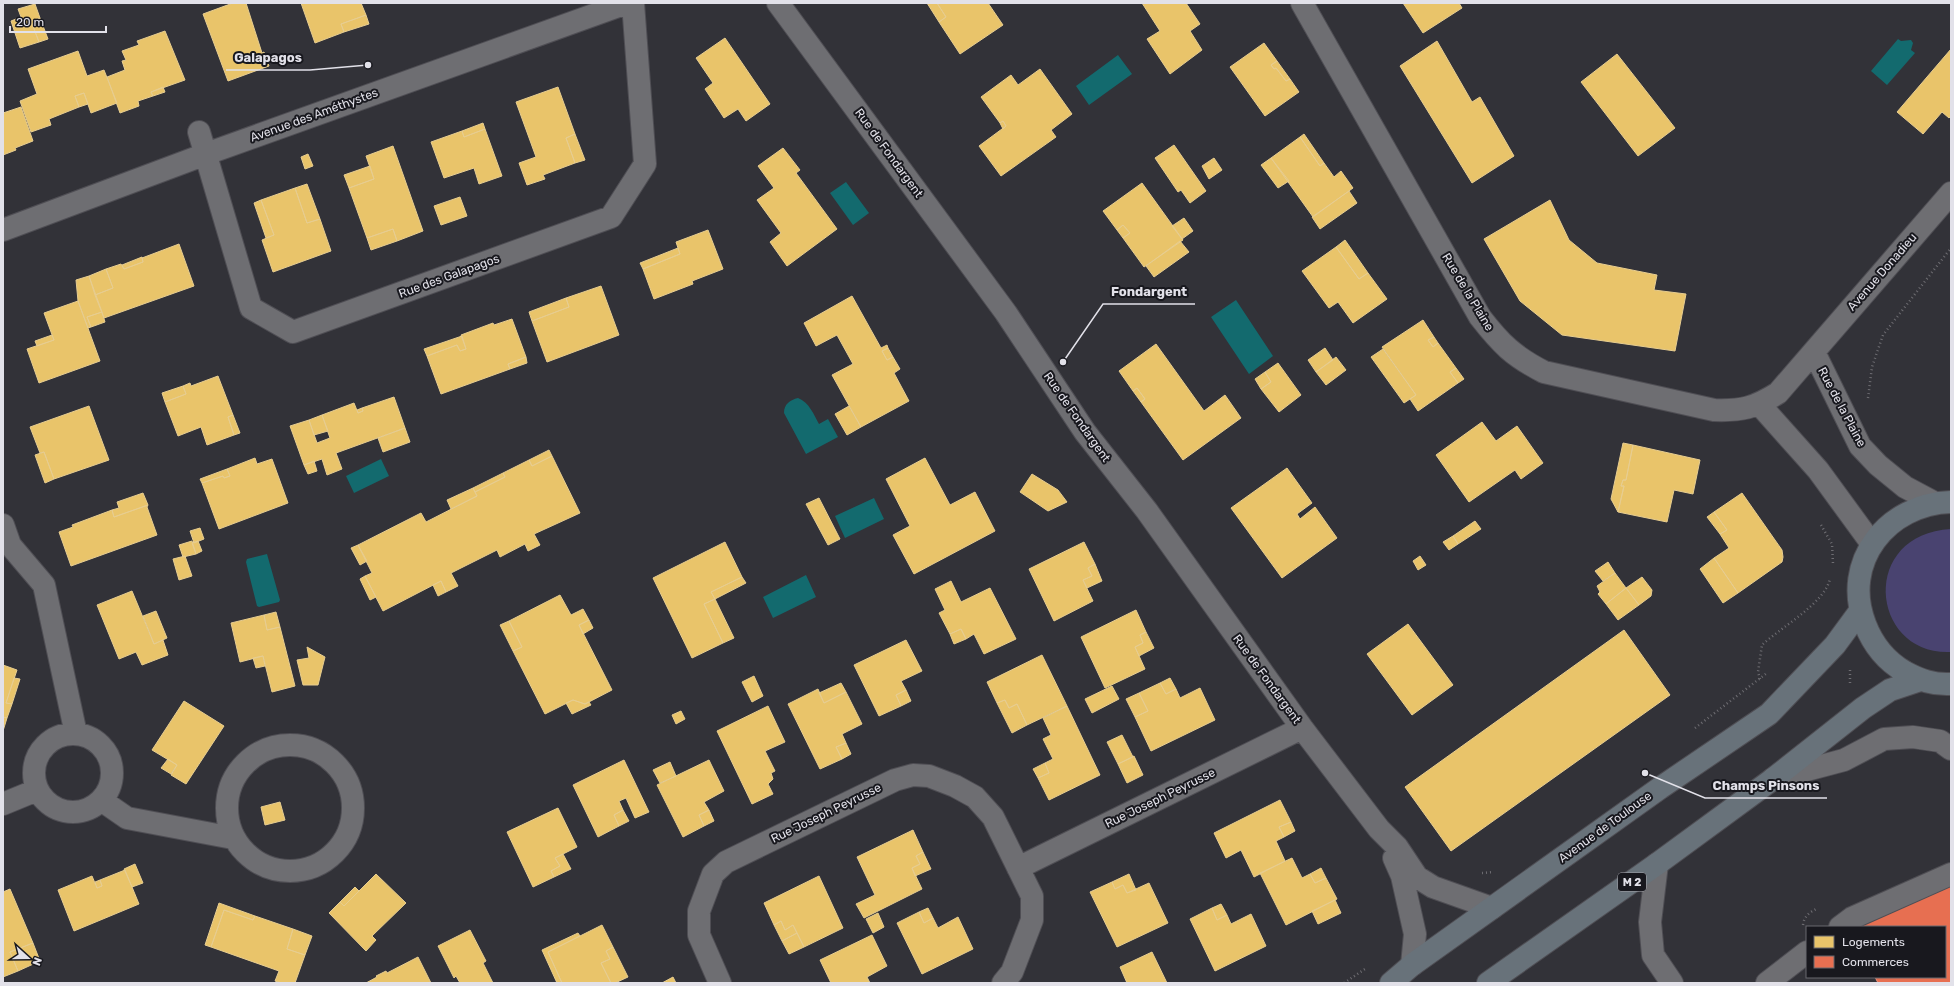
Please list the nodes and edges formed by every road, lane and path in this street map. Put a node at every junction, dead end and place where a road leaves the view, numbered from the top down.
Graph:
1 (627, 3) edge
2 (633, 3) edge
3 (778, 3) edge
4 (1302, 3) edge
5 (199, 132) dead end
6 (206, 154) junction
7 (1951, 193) edge
8 (3, 230) edge
9 (1951, 248) edge
10 (1814, 352) junction
11 (1868, 399) dead end
12 (1760, 405) junction
13 (1943, 502) edge
14 (1818, 520) dead end
15 (3, 525) edge
16 (1872, 544) junction
17 (1833, 566) dead end
18 (1831, 573) dead end
19 (1860, 610) junction
20 (1920, 680) junction
21 (1948, 686) edge
22 (1302, 728) junction
23 (1692, 730) dead end
24 (76, 734) junction
25 (1951, 749) edge
26 (1773, 779) junction
27 (38, 790) junction
28 (101, 800) junction
29 (3, 804) edge
30 (1379, 829) junction
31 (233, 838) junction
32 (1657, 864) junction
33 (1018, 868) junction
34 (1497, 870) dead end
35 (1480, 874) dead end
36 (1951, 874) edge
37 (1492, 908) junction
38 (1841, 926) edge
39 (1806, 953) edge
40 (1412, 965) junction
41 (1370, 966) dead end
42 (720, 983) edge
43 (1003, 983) edge
44 (1344, 983) edge
45 (1391, 983) edge
46 (1488, 983) edge
47 (1672, 983) edge
48 (1767, 983) edge

1 - 6 street, Avenue des Améthystes
2 - 6 street, Rue des Galapagos
3 - 22 street, Rue de Fondargent
4 - 12 street, Rue de la Plaine
5 - 6 street, Rue des Galapagos
6 - 8 street, Avenue des Améthystes
7 - 10 street, Avenue Donadieu
9 - 11 path
10 - 12 street, Rue de la Plaine
10 - 13 street, Rue de la Plaine
12 - 16 street
13 - 16 main road
14 - 17 path
15 - 24 street
16 - 19 main road
18 - 23 path
19 - 20 main road
19 - 37 main road, Avenue de Toulouse
20 - 21 main road
20 - 26 main road, M 2
22 - 30 street, Rue de Fondargent
22 - 33 street, Rue Joseph Peyrusse
24 - 27 street
24 - 28 street
25 - 26 street
26 - 32 main road, M 2
27 - 28 street
27 - 29 street
28 - 31 street
30 - 37 street, Rue de Fondargent
30 - 40 street, Rue de Fondargent
31 - 31 street
32 - 46 main road, M 2
32 - 47 street
33 - 42 street, Rue Joseph Peyrusse
33 - 43 street, Rue Joseph Peyrusse
34 - 35 path
36 - 38 street
37 - 40 main road, Avenue de Toulouse
39 - 48 street
40 - 45 main road, Avenue de Toulouse
41 - 44 path

